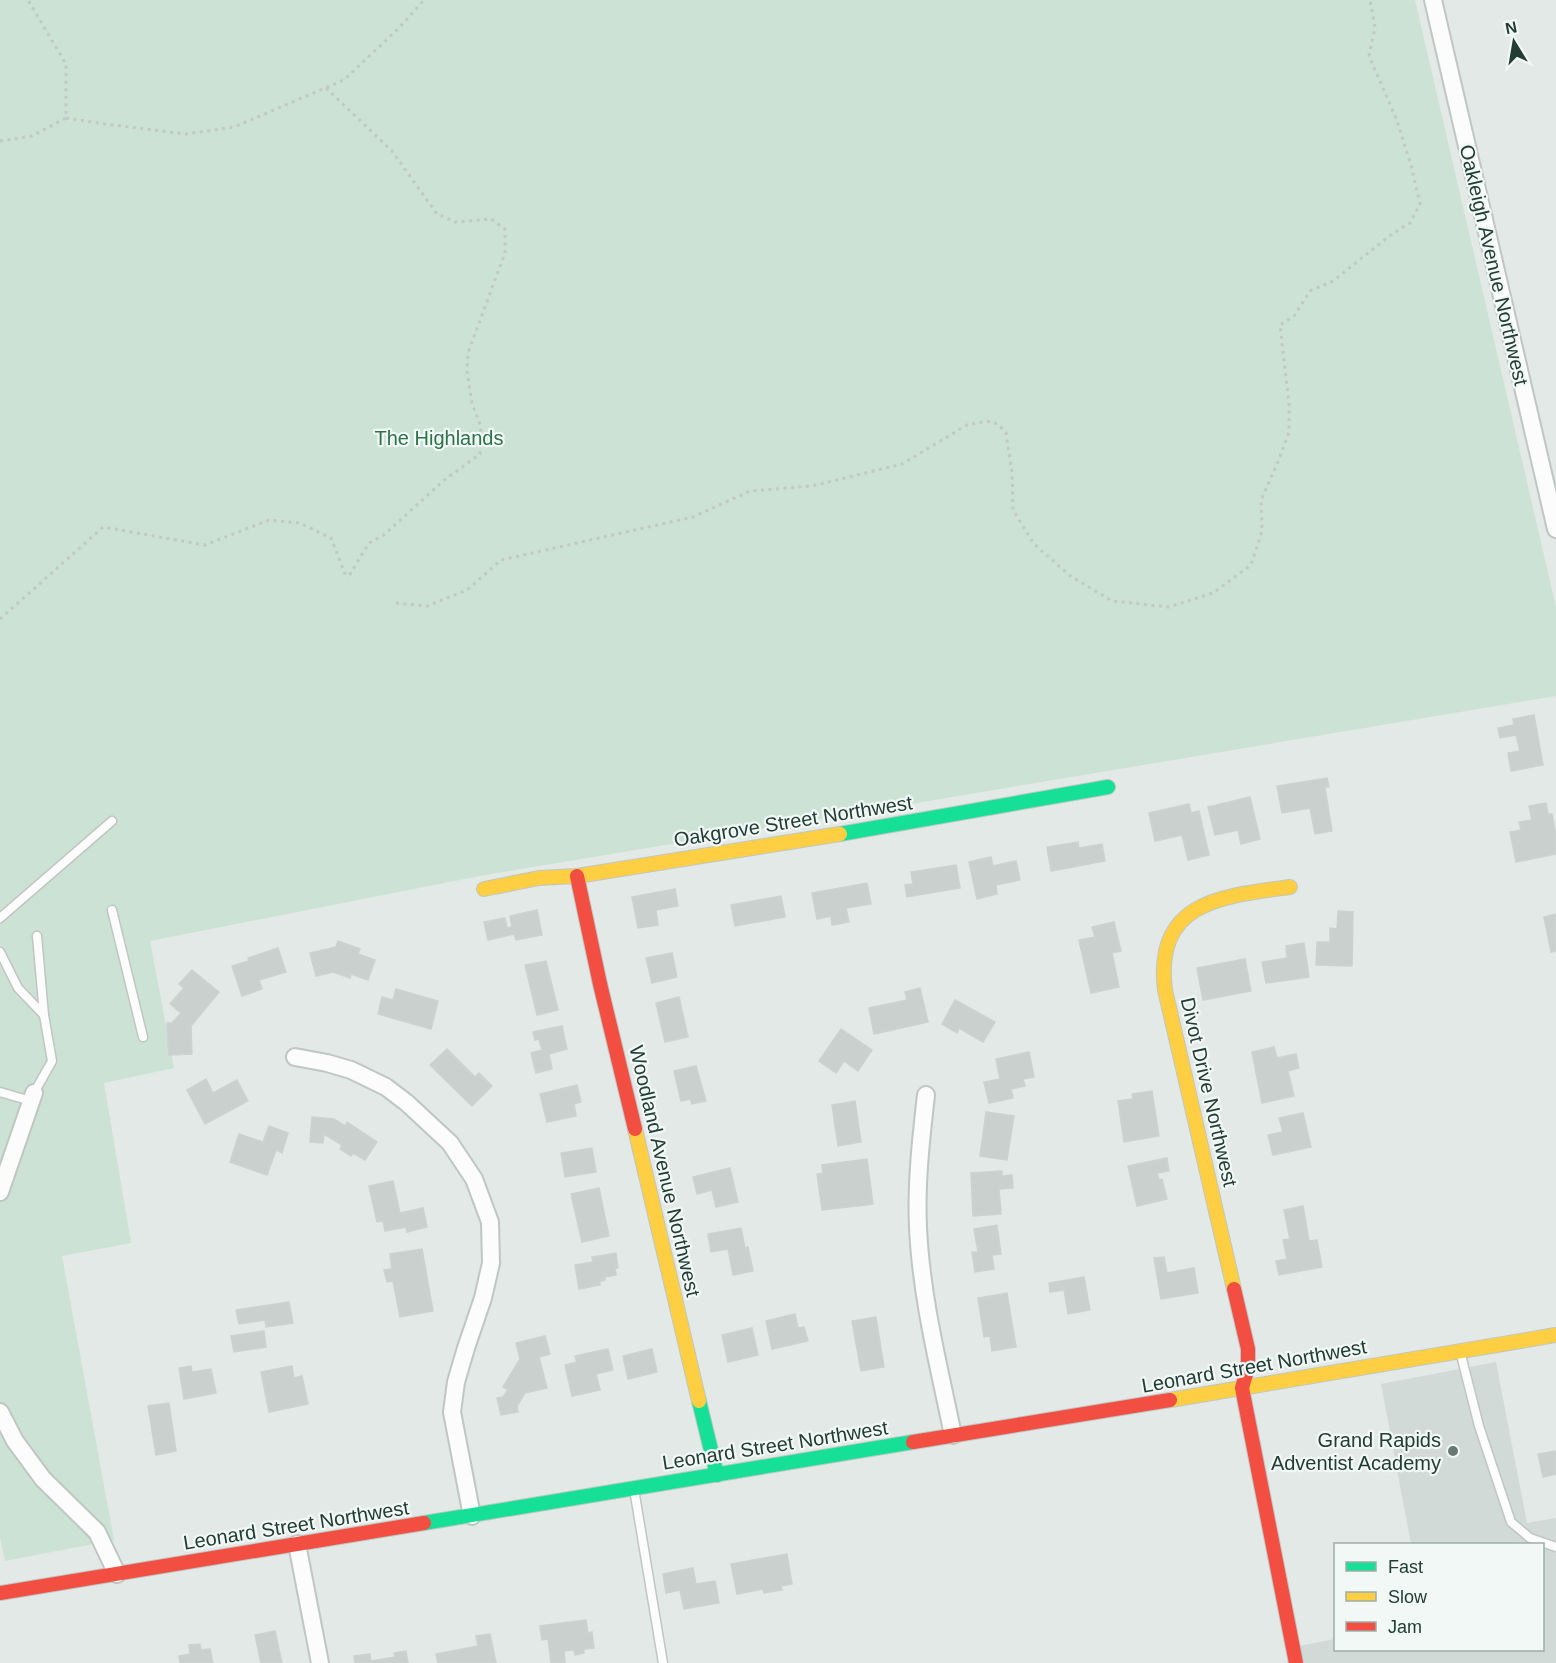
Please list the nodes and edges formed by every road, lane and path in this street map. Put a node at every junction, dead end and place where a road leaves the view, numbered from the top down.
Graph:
1 (28, 0) edge
2 (424, 0) edge
3 (1370, 0) edge
4 (1433, 0) edge
5 (326, 88) junction
6 (66, 117) junction
7 (0, 141) edge
8 (1556, 530) edge
9 (396, 603) dead end
10 (0, 619) edge
11 (1108, 787) dead end
12 (112, 821) dead end
13 (577, 876) junction
14 (1290, 887) dead end
15 (484, 889) dead end
16 (112, 910) dead end
17 (0, 918) edge
18 (37, 936) dead end
19 (0, 952) edge
20 (44, 1015) junction
21 (142, 1037) dead end
22 (295, 1057) dead end
23 (0, 1092) edge
24 (926, 1095) dead end
25 (32, 1097) junction
26 (0, 1192) edge
27 (1556, 1335) edge
28 (1460, 1351) junction
29 (1242, 1388) junction
30 (0, 1412) edge
31 (953, 1435) junction
32 (717, 1475) junction
33 (634, 1488) junction
34 (472, 1516) junction
35 (297, 1544) junction
36 (1556, 1547) edge
37 (117, 1574) junction
38 (0, 1593) edge
39 (320, 1663) edge
40 (663, 1663) edge
41 (1296, 1663) edge

1 - 6 path
2 - 5 path
3 - 9 path
4 - 8 street, Oakleigh Avenue Northwest
5 - 6 path
5 - 10 path
6 - 7 path
11 - 13 street, Oakgrove Street Northwest
12 - 17 lane
13 - 15 street, Oakgrove Street Northwest
13 - 32 street, Woodland Avenue Northwest
14 - 29 street, Divot Drive Northwest
16 - 21 lane
18 - 20 lane
19 - 20 lane
20 - 25 lane
22 - 34 street
23 - 25 lane
24 - 31 street
25 - 26 street
27 - 28 street, Leonard Street Northwest
28 - 29 street, Leonard Street Northwest
28 - 36 lane
29 - 31 street, Leonard Street Northwest
29 - 41 street
30 - 37 street
31 - 32 street, Leonard Street Northwest
32 - 33 street, Leonard Street Northwest
33 - 34 street, Leonard Street Northwest
33 - 40 lane
34 - 35 street, Leonard Street Northwest
35 - 37 street, Leonard Street Northwest
35 - 39 street
37 - 38 street, Leonard Street Northwest

